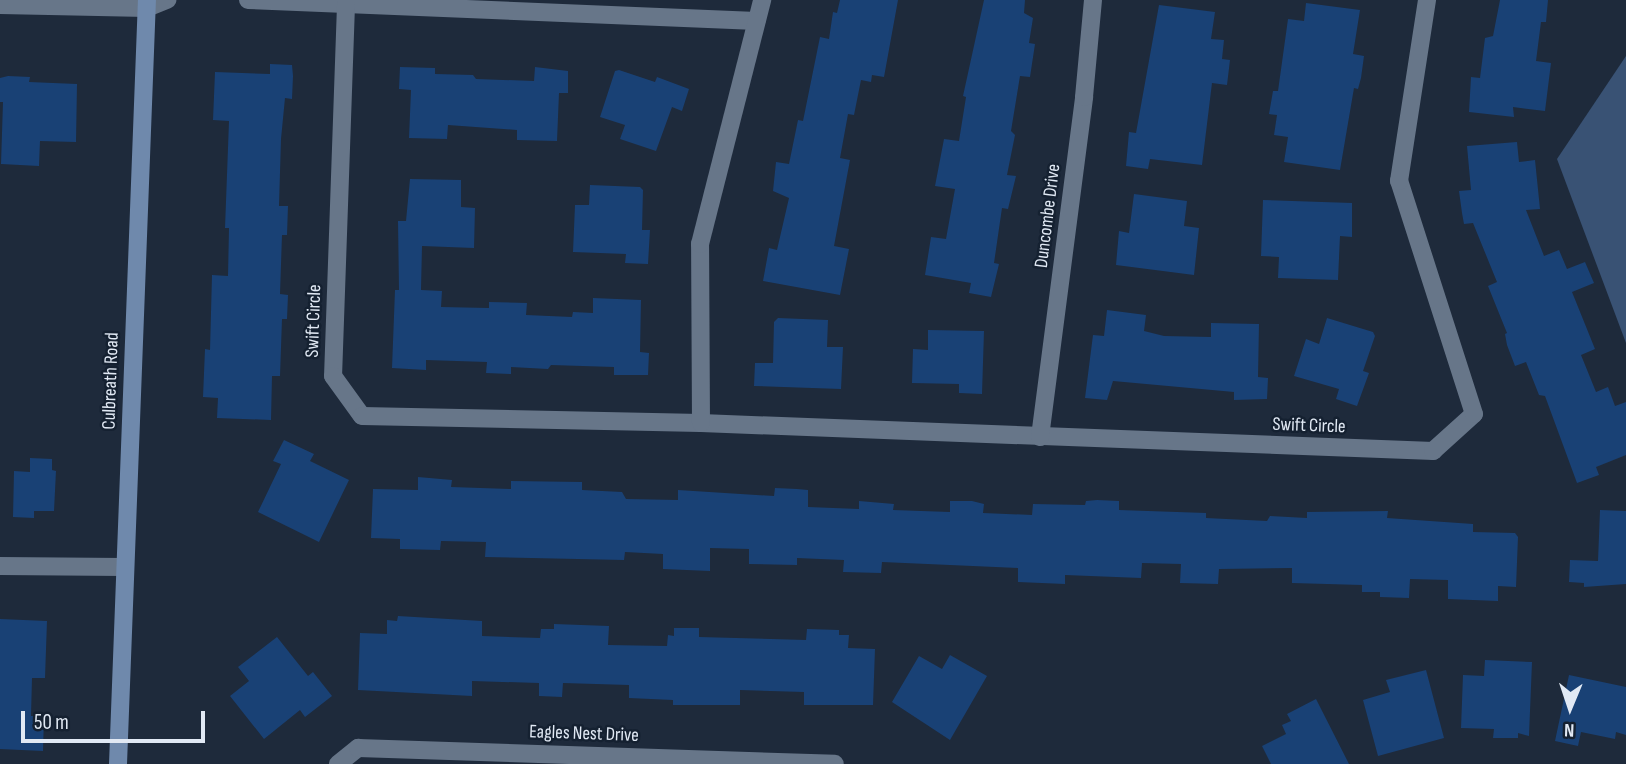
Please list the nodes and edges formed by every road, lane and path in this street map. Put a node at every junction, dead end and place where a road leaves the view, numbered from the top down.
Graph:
1 (167, 0) edge
2 (248, 0) edge
3 (762, 0) edge
4 (1093, 0) edge
5 (1427, 0) edge
6 (147, 4) edge
7 (0, 5) edge
8 (346, 5) junction
9 (757, 21) junction
10 (701, 423) junction
11 (1040, 438) junction
12 (0, 566) edge
13 (124, 567) junction
14 (644, 761) edge
15 (118, 764) edge
16 (338, 764) edge
17 (835, 764) edge

1 - 6 street
2 - 8 street
3 - 9 street
4 - 11 street, Duncombe Drive
5 - 11 street, Swift Circle
6 - 7 street
6 - 13 street, Culbreath Road
8 - 9 street
8 - 10 street, Swift Circle
9 - 10 street
10 - 11 street, Swift Circle
12 - 13 street
13 - 15 street, Culbreath Road
14 - 16 street, Eagles Nest Drive
14 - 17 street, Eagles Nest Drive

